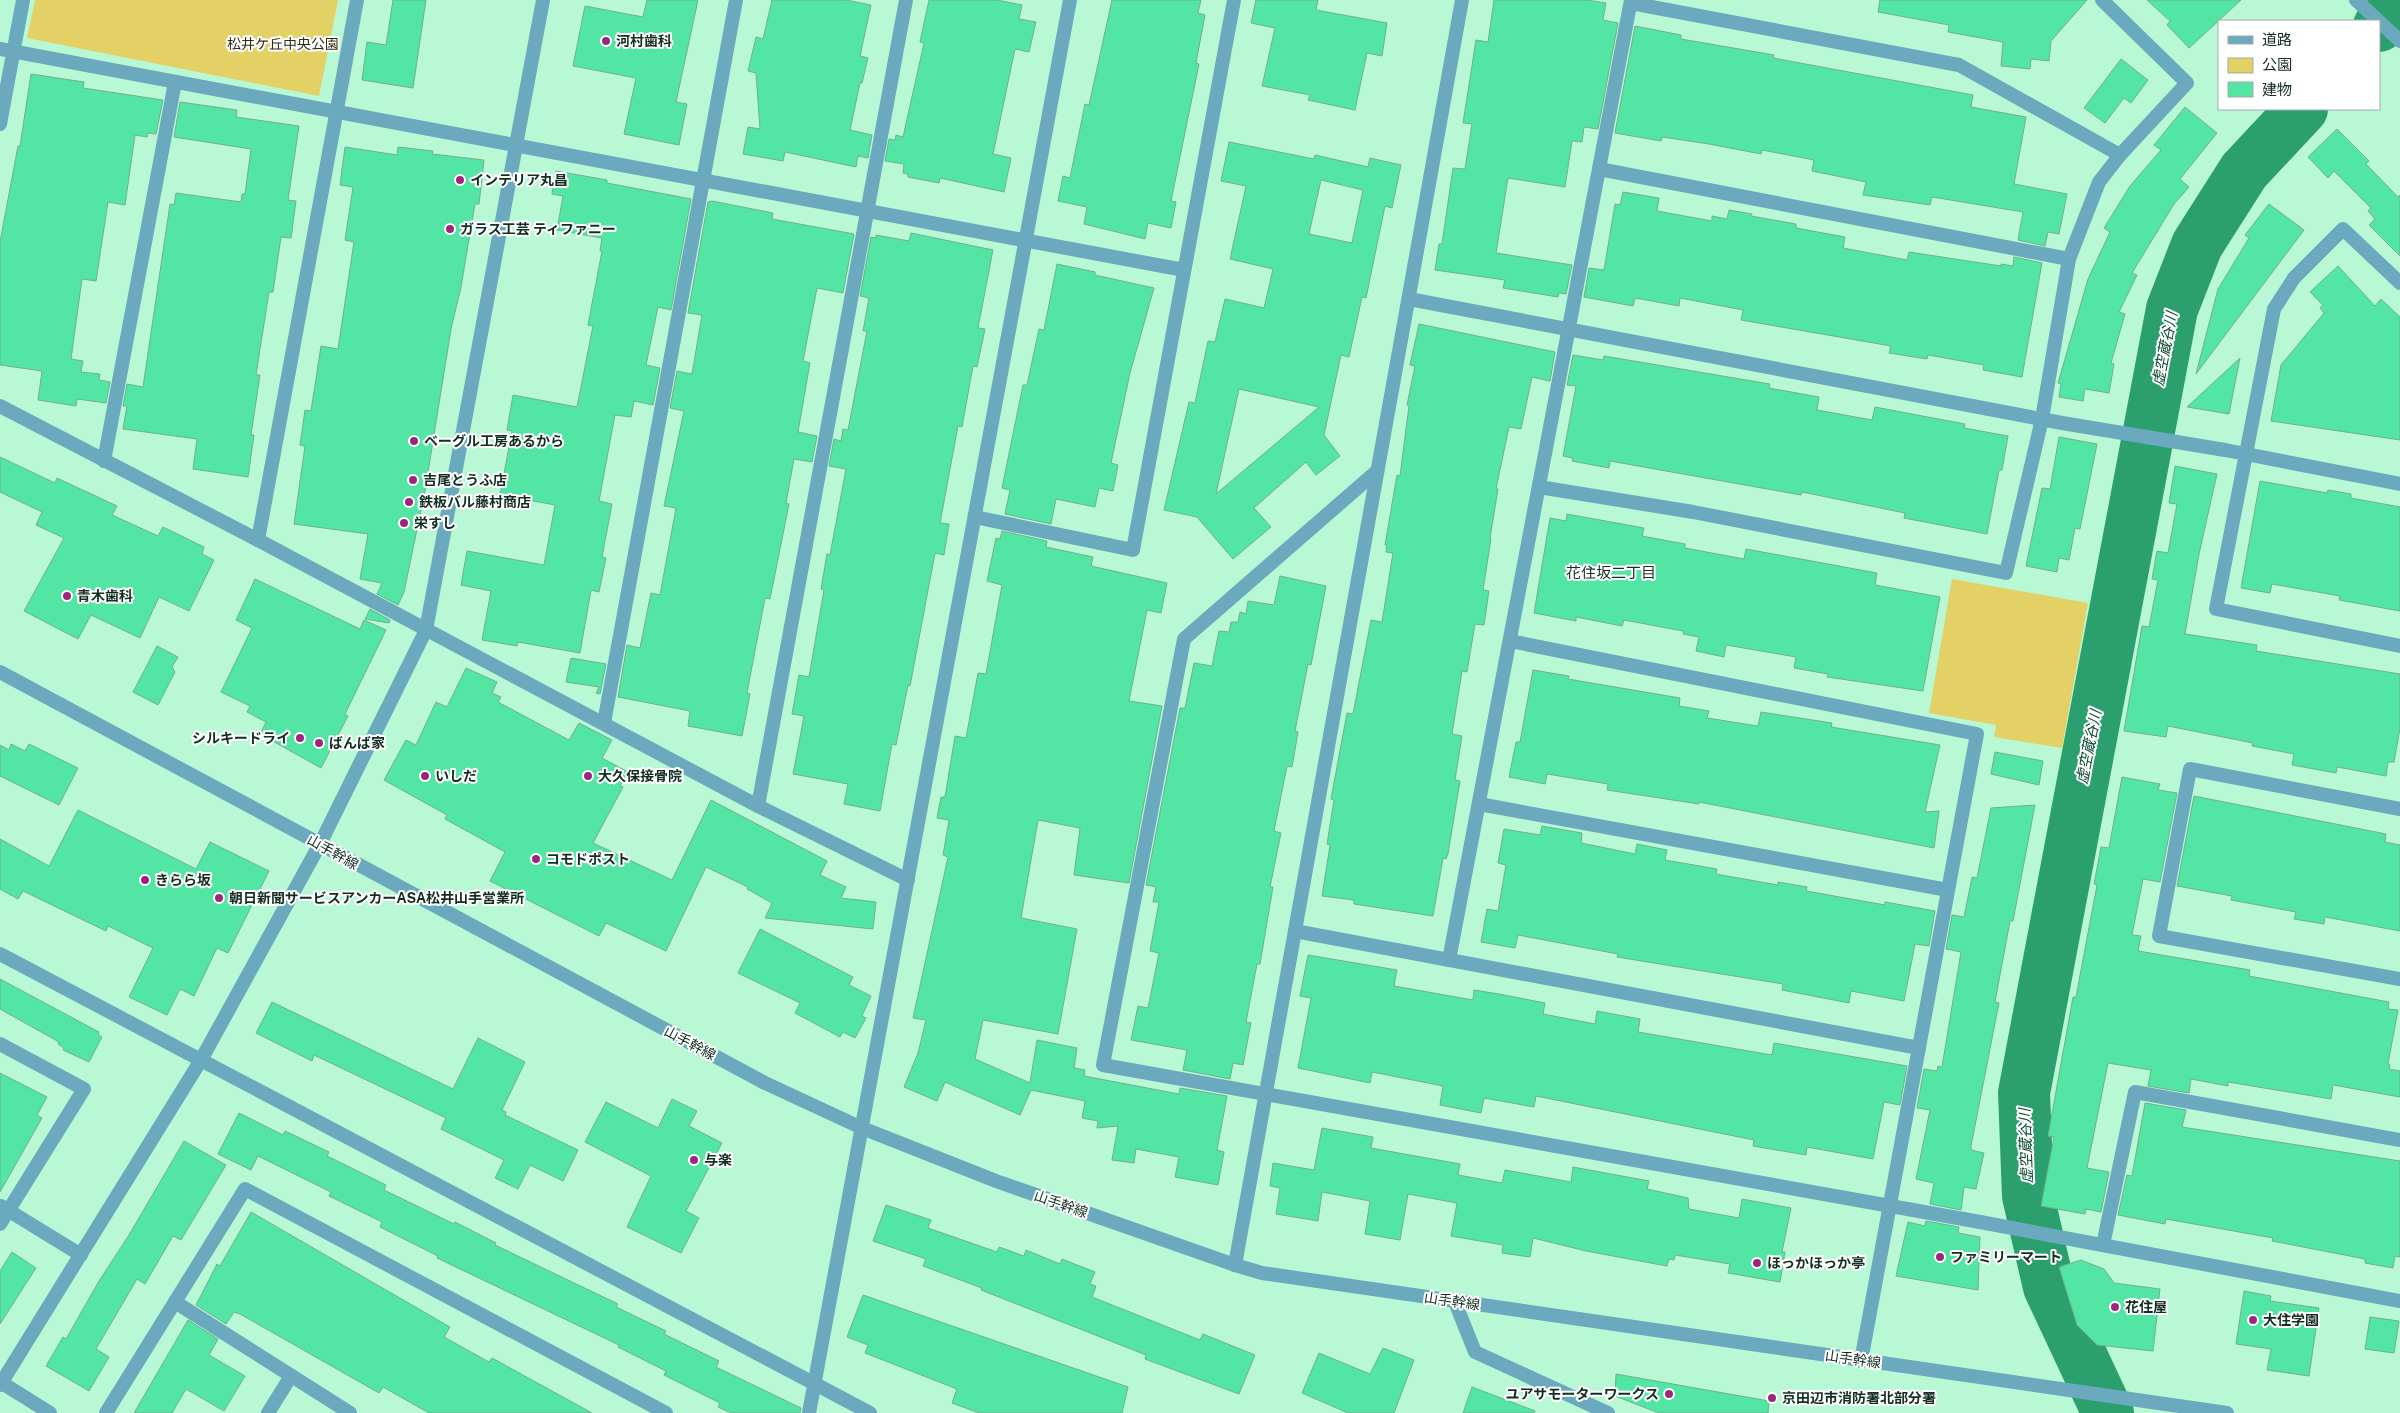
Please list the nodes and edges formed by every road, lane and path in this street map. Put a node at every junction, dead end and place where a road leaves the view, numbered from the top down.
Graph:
1 (23, 0) edge
2 (358, 0) edge
3 (543, 0) edge
4 (736, 0) edge
5 (906, 0) edge
6 (1070, 0) edge
7 (1234, 0) edge
8 (1462, 0) edge
9 (2102, 0) edge
10 (2356, 0) edge
11 (1631, 2) edge
12 (2377, 20) edge
13 (2380, 22) edge
14 (2400, 41) edge
15 (7, 51) edge
16 (175, 82) junction
17 (337, 112) junction
18 (0, 124) edge
19 (516, 146) junction
20 (2120, 155) junction
21 (1599, 169) junction
22 (703, 180) junction
23 (867, 211) junction
24 (1026, 240) junction
25 (2069, 259) junction
26 (1184, 270) junction
27 (2400, 283) edge
28 (1409, 299) junction
29 (1569, 330) junction
30 (0, 406) edge
31 (2042, 419) junction
32 (2246, 454) junction
33 (104, 461) junction
34 (1377, 471) junction
35 (2400, 484) edge
36 (1539, 487) junction
37 (975, 517) junction
38 (258, 540) junction
39 (426, 630) junction
40 (1510, 641) junction
41 (2400, 646) edge
42 (0, 672) edge
43 (604, 723) junction
44 (1479, 804) junction
45 (758, 806) junction
46 (2400, 809) edge
47 (320, 844) junction
48 (908, 880) junction
49 (1948, 890) junction
50 (1295, 931) junction
51 (0, 954) edge
52 (1449, 960) junction
53 (2400, 979) edge
54 (0, 1044) edge
55 (1919, 1048) junction
56 (202, 1060) junction
57 (1266, 1094) junction
58 (862, 1128) junction
59 (2400, 1140) edge
60 (1890, 1206) junction
61 (4, 1208) edge
62 (0, 1224) edge
63 (2103, 1245) junction
64 (81, 1255) junction
65 (1235, 1265) junction
66 (2400, 1301) edge
67 (175, 1302) junction
68 (1455, 1302) junction
69 (1861, 1361) junction
70 (291, 1376) junction
71 (1, 1384) edge
72 (814, 1384) junction
73 (50, 1413) edge
74 (106, 1413) edge
75 (268, 1413) edge
76 (350, 1413) edge
77 (666, 1413) edge
78 (809, 1413) edge
79 (870, 1413) edge
80 (1608, 1413) edge
81 (2227, 1413) edge

1 - 15 street
2 - 17 street
3 - 19 street
4 - 22 street
5 - 23 street
6 - 24 street
7 - 26 street
8 - 28 street
9 - 20 street
10 - 12 street
11 - 20 street
11 - 21 street
13 - 14 street
15 - 16 street
15 - 18 street
16 - 17 street
16 - 33 street
17 - 19 street
17 - 38 street
19 - 22 street
19 - 39 street
20 - 25 street
21 - 25 street
21 - 29 street
22 - 23 street
22 - 43 street
23 - 24 street
23 - 45 street
24 - 26 street
24 - 37 street
25 - 31 street
26 - 37 street
27 - 32 street
28 - 29 street
28 - 34 street
29 - 31 street
29 - 36 street
30 - 33 street
31 - 32 street
31 - 36 street
32 - 35 street
32 - 41 street
33 - 38 street
34 - 50 street
34 - 57 street
36 - 40 street
37 - 48 street
38 - 39 street
39 - 43 street
39 - 47 street
40 - 44 street
40 - 49 street
42 - 47 street, 山手幹線
43 - 45 street
44 - 49 street
44 - 52 street
45 - 48 street
46 - 53 street
47 - 56 street
47 - 58 street, 山手幹線
48 - 58 street
49 - 55 street
50 - 52 street
50 - 57 street
51 - 56 street
52 - 55 street
54 - 61 street
55 - 60 street
56 - 64 street
56 - 72 street
57 - 60 street
57 - 65 street
58 - 65 street, 山手幹線
58 - 72 street
59 - 63 street
60 - 63 street
60 - 69 street
61 - 62 street
61 - 64 street
63 - 66 street
64 - 71 street
65 - 68 street, 山手幹線
67 - 70 street
67 - 74 street
67 - 77 street
68 - 69 street, 山手幹線
68 - 80 street
69 - 81 street, 山手幹線
70 - 75 street
70 - 76 street
71 - 73 street
72 - 78 street
72 - 79 street

